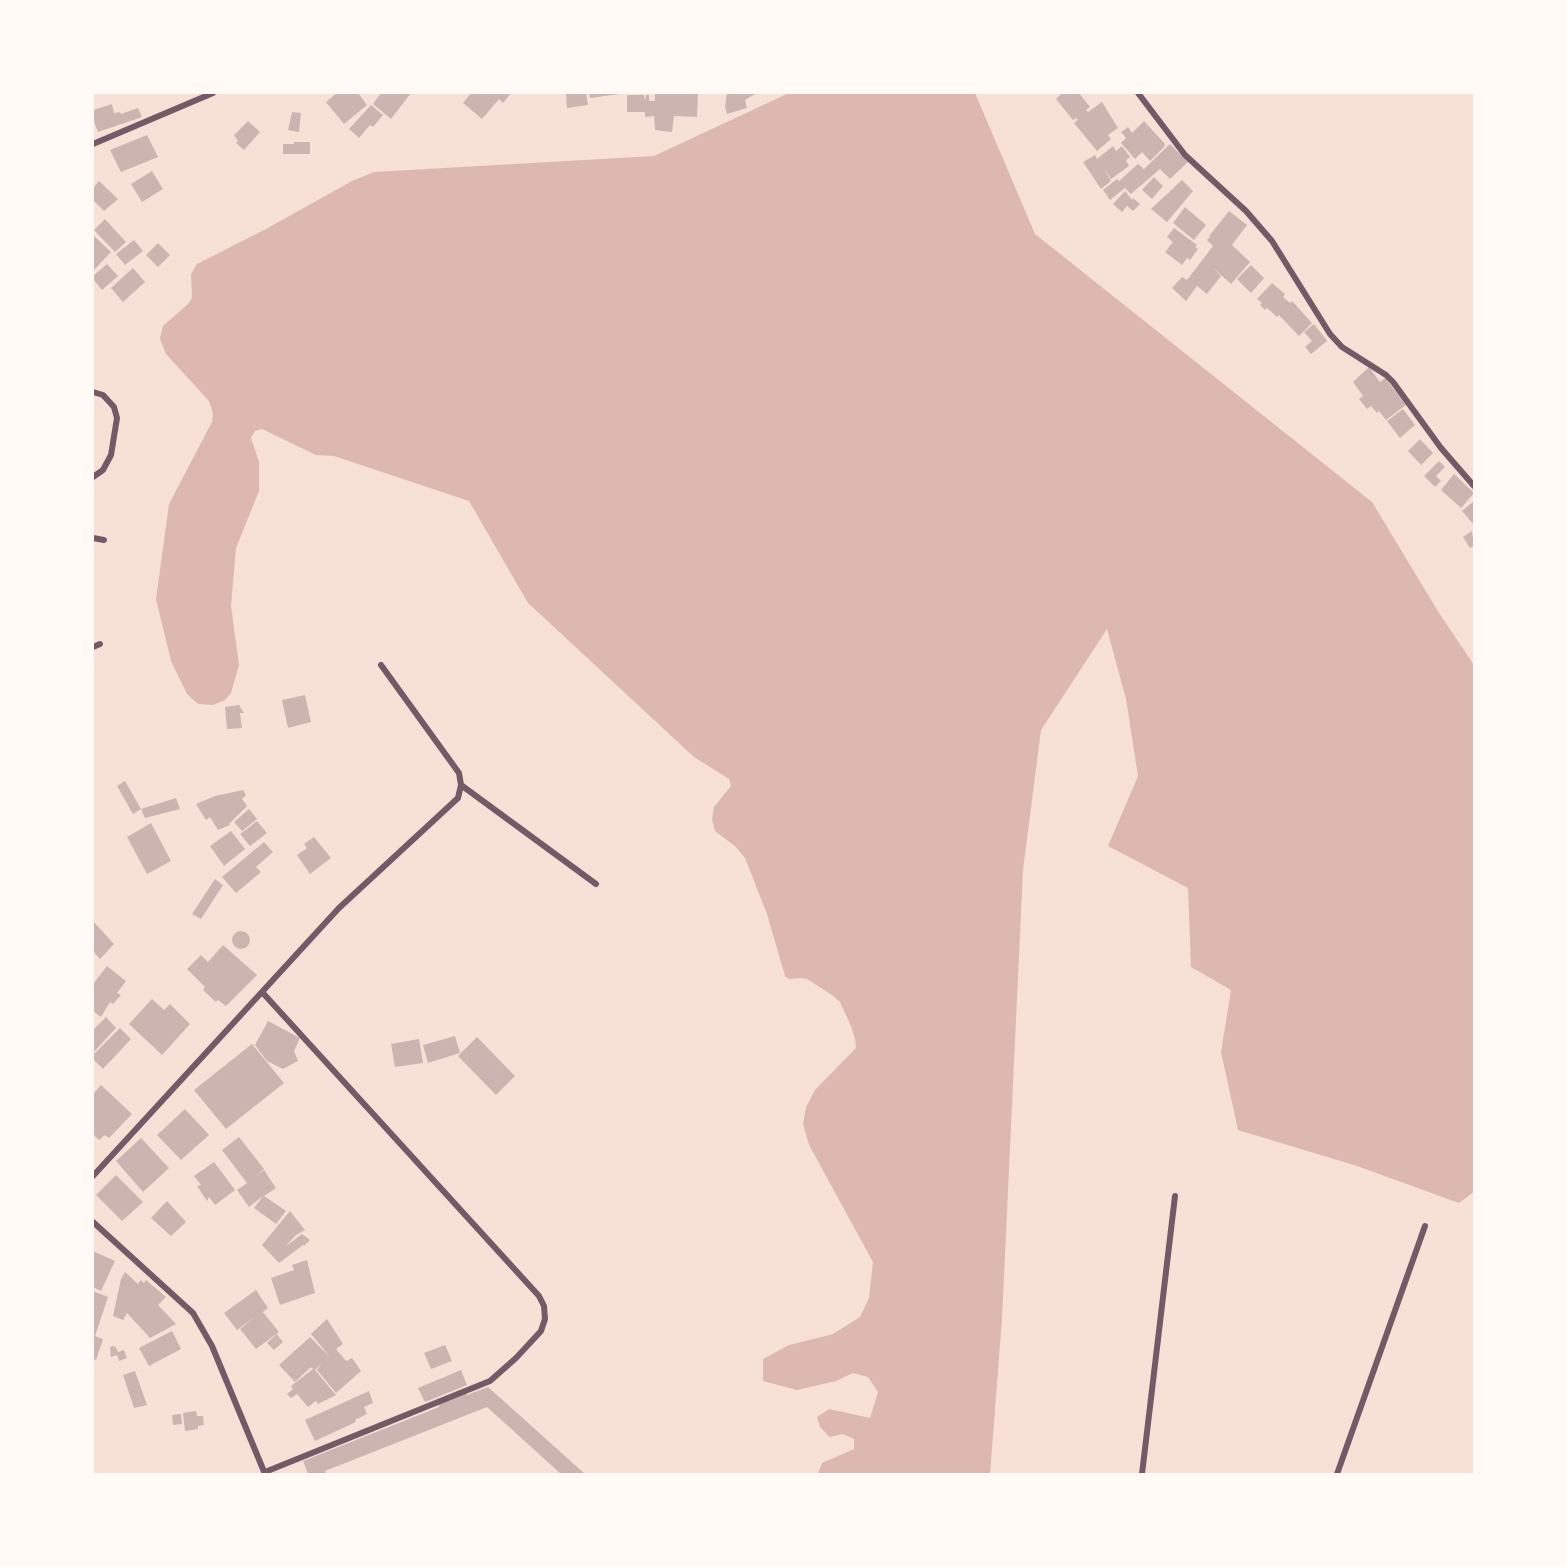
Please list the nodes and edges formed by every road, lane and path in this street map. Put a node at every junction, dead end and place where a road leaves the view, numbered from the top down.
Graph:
1 (213, 93) edge
2 (1138, 93) edge
3 (93, 144) edge
4 (93, 392) edge
5 (93, 477) edge
6 (1474, 486) edge
7 (93, 538) edge
8 (104, 540) dead end
9 (381, 665) dead end
10 (460, 785) junction
11 (596, 884) dead end
12 (262, 992) junction
13 (93, 1176) edge
14 (1175, 1196) dead end
15 (93, 1222) edge
16 (1425, 1226) dead end
17 (265, 1473) edge
18 (1142, 1474) edge
19 (1337, 1474) edge

1 - 3 street
2 - 6 street
4 - 5 street
7 - 8 street
9 - 10 street
10 - 11 street
10 - 12 street
12 - 13 street
12 - 17 street
14 - 18 street
15 - 17 street
16 - 19 street

